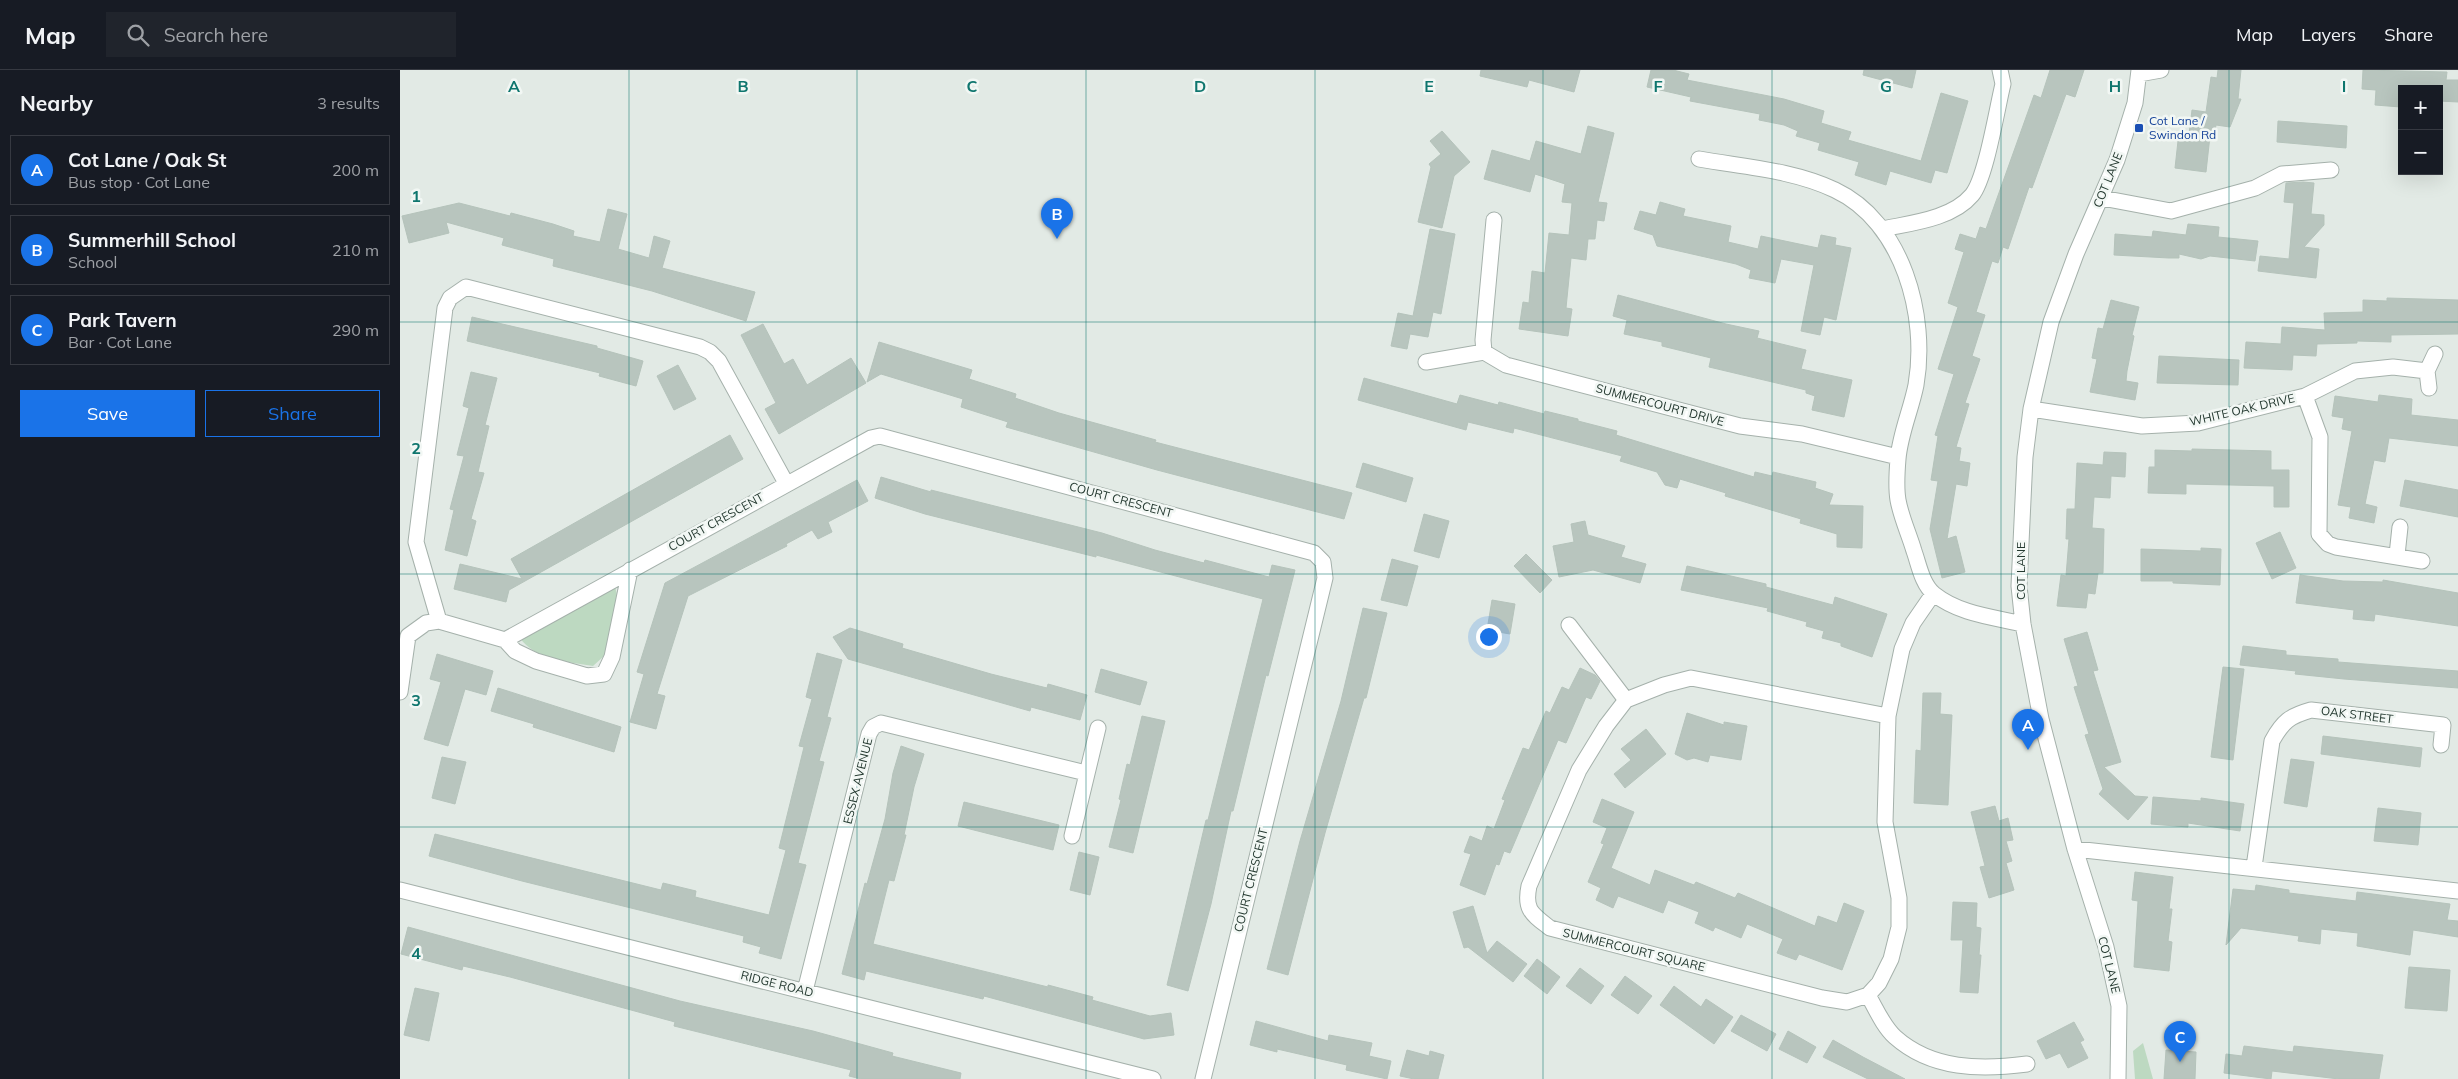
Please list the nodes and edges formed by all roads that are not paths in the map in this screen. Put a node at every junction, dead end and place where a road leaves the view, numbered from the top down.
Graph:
1 (2000, 70) edge
2 (2161, 70) edge
3 (2139, 72) edge
4 (1699, 159) dead end
5 (2331, 170) dead end
6 (2102, 198) junction
7 (1494, 220) dead end
8 (1883, 229) junction
9 (1484, 352) junction
10 (2435, 354) dead end
11 (1426, 362) dead end
12 (2427, 371) junction
13 (2429, 388) dead end
14 (2305, 396) junction
15 (2031, 409) junction
16 (1898, 457) junction
17 (786, 483) junction
18 (2400, 527) dead end
19 (2397, 556) junction
20 (2422, 560) dead end
21 (630, 570) junction
22 (1933, 594) junction
23 (439, 622) junction
24 (2023, 624) junction
25 (1569, 625) dead end
26 (504, 640) junction
27 (400, 692) edge
28 (1626, 700) junction
29 (1888, 716) junction
30 (1098, 728) dead end
31 (2440, 746) dead end
32 (1086, 773) junction
33 (1072, 836) dead end
34 (2075, 849) junction
35 (2254, 867) junction
36 (400, 890) edge
37 (2458, 891) edge
38 (805, 991) junction
39 (1868, 995) junction
40 (2027, 1064) dead end
41 (1153, 1079) edge
42 (1203, 1079) edge
43 (2118, 1079) edge

1 - 8 street
2 - 3 street
3 - 6 street, COT LANE
4 - 8 street
5 - 6 street
6 - 15 street, COT LANE
7 - 9 street
8 - 16 street
9 - 11 street
9 - 16 street, SUMMERCOURT DRIVE
10 - 12 street
12 - 13 street
12 - 14 street, WHITE OAK DRIVE
14 - 15 street, WHITE OAK DRIVE
14 - 19 street, WHITE OAK DRIVE
15 - 24 street, COT LANE
16 - 22 street
17 - 21 street, COURT CRESCENT
17 - 23 street
17 - 42 street, COURT CRESCENT
18 - 19 street
19 - 20 street, WHITE OAK DRIVE
21 - 26 street, COURT CRESCENT
21 - 26 street
22 - 24 street
22 - 29 street
23 - 26 street
23 - 27 street
24 - 34 street, COT LANE
25 - 28 street
28 - 29 street
28 - 39 street, SUMMERCOURT SQUARE
29 - 39 street
30 - 32 street
31 - 35 street, OAK STREET
32 - 33 street
32 - 38 street, ESSEX AVENUE
34 - 35 street
34 - 43 street, COT LANE
35 - 37 street
36 - 38 street, RIDGE ROAD
38 - 41 street, RIDGE ROAD
39 - 40 street

